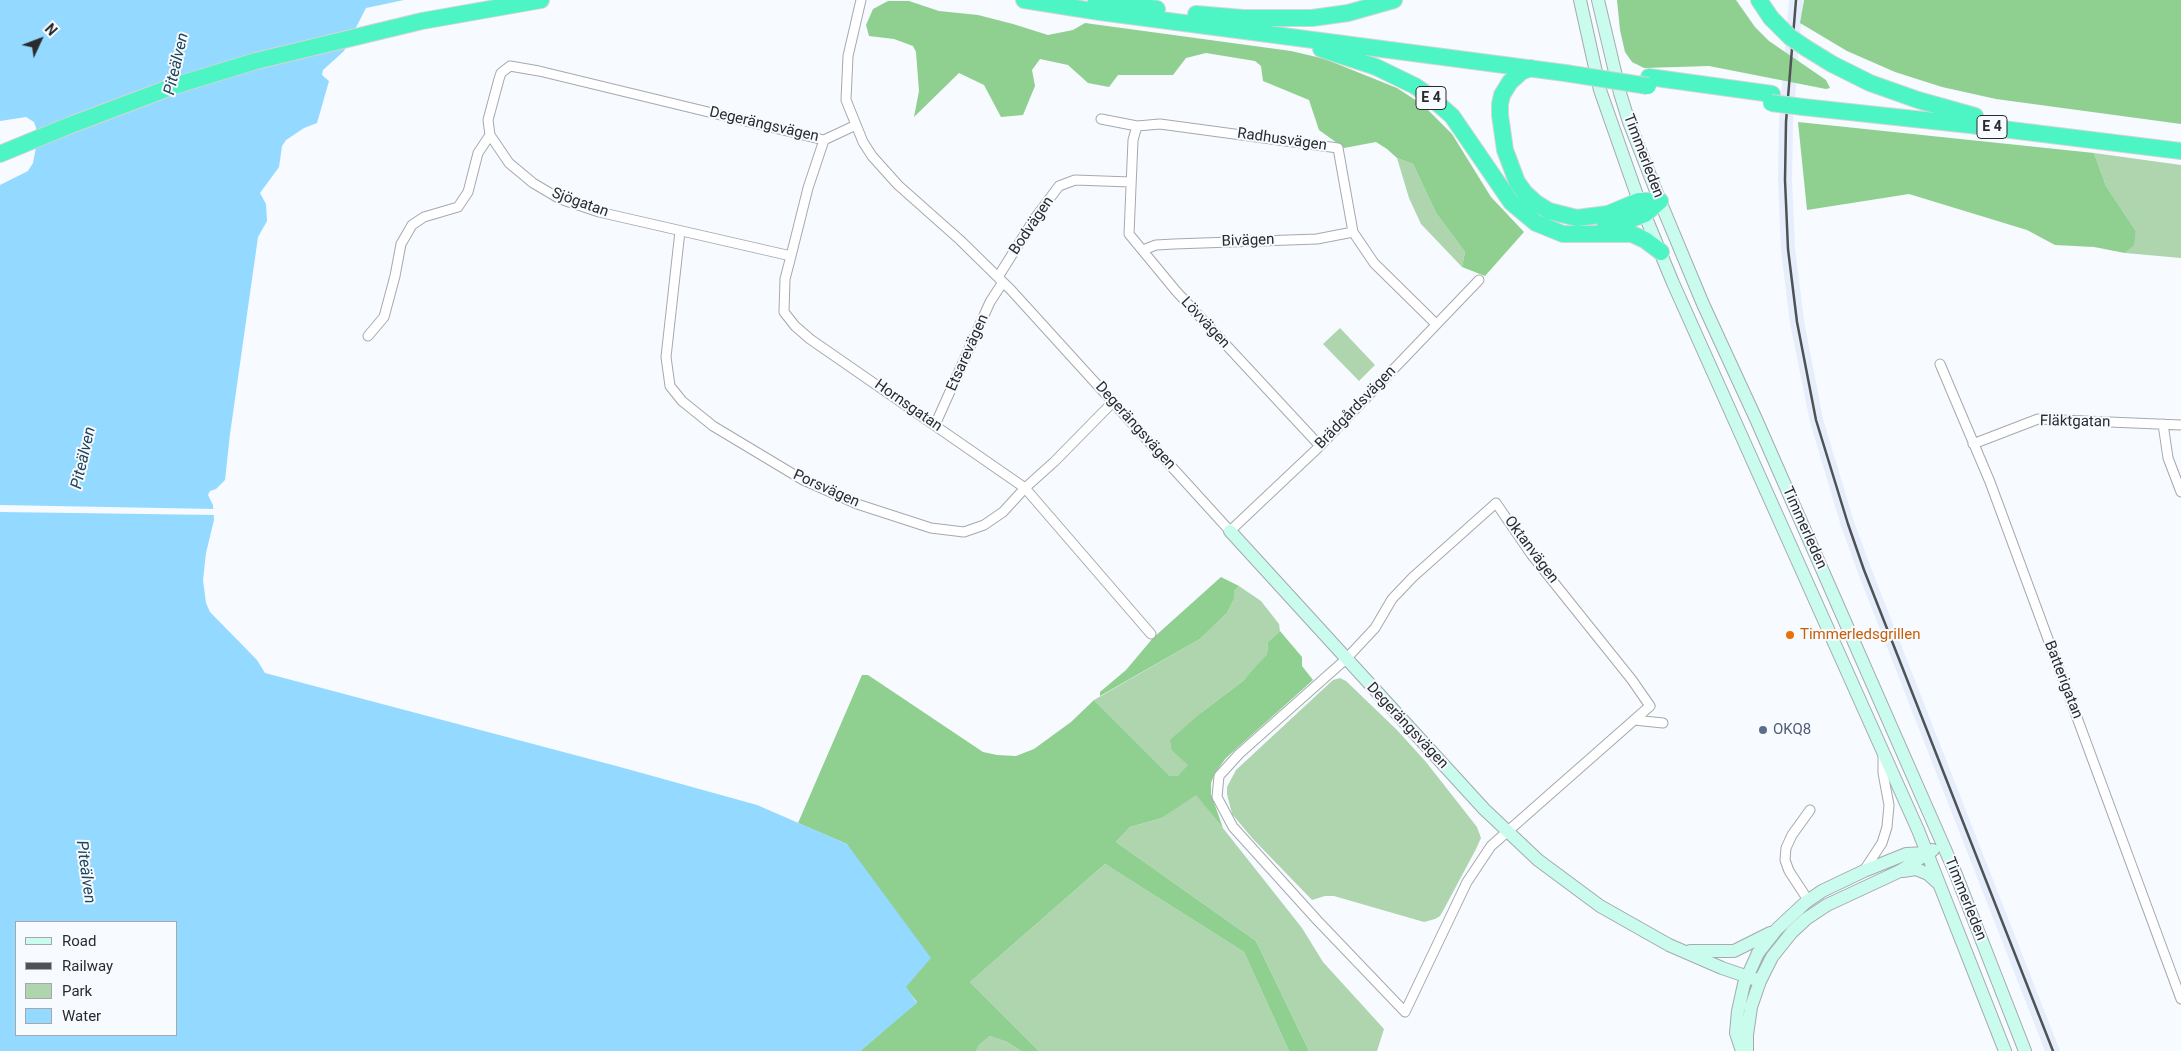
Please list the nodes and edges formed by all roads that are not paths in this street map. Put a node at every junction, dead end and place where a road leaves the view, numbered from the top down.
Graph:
1 (488, 0) edge
2 (541, 0) edge
3 (861, 0) edge
4 (1024, 0) edge
5 (1096, 0) edge
6 (1394, 0) edge
7 (1580, 0) edge
8 (1598, 0) edge
9 (1759, 0) edge
10 (1196, 14) junction
11 (1224, 28) junction
12 (357, 32) junction
13 (1532, 68) junction
14 (1565, 69) junction
15 (1804, 102) junction
16 (1975, 116) junction
17 (1101, 119) dead end
18 (856, 125) junction
19 (1137, 126) junction
20 (490, 135) junction
21 (30, 136) junction
22 (824, 140) junction
23 (2181, 141) edge
24 (0, 142) edge
25 (2181, 151) edge
26 (0, 154) edge
27 (1131, 182) junction
28 (1660, 201) junction
29 (1642, 207) junction
30 (680, 231) junction
31 (1352, 232) junction
32 (1590, 233) junction
33 (1143, 250) junction
34 (1661, 252) junction
35 (791, 256) junction
36 (1000, 280) junction
37 (1479, 280) dead end
38 (1436, 324) junction
39 (368, 336) dead end
40 (1940, 364) dead end
41 (1113, 402) junction
42 (2163, 424) junction
43 (2181, 424) edge
44 (935, 425) junction
45 (1973, 444) junction
46 (1320, 446) junction
47 (1025, 488) junction
48 (2181, 492) edge
49 (1230, 531) junction
50 (1151, 634) dead end
51 (1346, 659) junction
52 (1634, 720) junction
53 (1663, 723) dead end
54 (1883, 751) junction
55 (1810, 810) dead end
56 (1507, 831) junction
57 (1944, 846) junction
58 (1927, 853) junction
59 (1864, 871) junction
60 (1900, 871) junction
61 (1939, 884) junction
62 (1808, 900) junction
63 (1777, 929) junction
64 (1684, 951) junction
65 (1754, 978) junction
66 (2181, 999) edge
67 (1742, 1051) edge
68 (1747, 1051) edge
69 (2005, 1051) edge
70 (2025, 1051) edge

1 - 12 highway
2 - 12 highway
3 - 18 street
4 - 11 highway, E 4
5 - 10 highway, E 4
6 - 10 highway, E 4
7 - 29 main road, Timmerleden
8 - 28 main road, Timmerleden
9 - 16 highway, E 4, bridge
10 - 14 highway, E 4
11 - 13 highway, E 4
11 - 32 highway, E 4
12 - 21 highway
13 - 14 highway, E 4
13 - 29 highway, E 4
14 - 15 highway, E 4, bridge
15 - 16 highway, E 4
15 - 25 highway, E 4
16 - 23 highway, E 4
17 - 19 street, Radhusvägen
18 - 22 street, Degerängsvägen
18 - 36 street, Degerängsvägen
19 - 27 street
19 - 31 street, Radhusvägen
20 - 22 street, Degerängsvägen
20 - 30 street, Sjögatan
20 - 39 street
21 - 24 highway
21 - 26 highway
22 - 35 street, Hornsgatan
27 - 33 street, Lövvägen
27 - 36 street, Bodvägen
28 - 29 highway, E 4
28 - 57 main road, Timmerleden
29 - 32 highway, E 4
29 - 34 main road, Timmerleden
30 - 35 street, Sjögatan
30 - 47 street, Porsvägen
31 - 33 street, Bivägen
31 - 38 street, Radhusvägen
32 - 34 highway, E 4
33 - 46 street, Lövvägen
34 - 54 main road, Timmerleden
35 - 44 street, Hornsgatan
36 - 41 street, Degerängsvägen
36 - 44 street, Etsarevägen
37 - 38 street, Brädgårdsvägen
38 - 46 street, Brädgårdsvägen
40 - 45 street, Batterigatan
41 - 47 street, Porsvägen
41 - 49 street, Degerängsvägen
42 - 43 street, Fläktgatan
42 - 45 street, Fläktgatan
42 - 48 street
44 - 47 street, Hornsgatan
45 - 66 street, Batterigatan
46 - 49 street, Brädgårdsvägen
47 - 50 street, Hornsgatan
49 - 51 main road, Degerängsvägen
51 - 52 street, Oktanvägen
51 - 56 main road, Degerängsvägen
51 - 56 street, Oktanvägen
52 - 53 street
52 - 56 street, Oktanvägen
54 - 58 main road, Timmerleden
54 - 59 street
55 - 62 street
56 - 64 main road, Degerängsvägen
57 - 58 main road
57 - 70 main road, Timmerleden
58 - 59 main road
58 - 60 main road
58 - 61 main road, Timmerleden
59 - 62 main road
60 - 61 main road
60 - 65 main road
61 - 69 main road, Timmerleden
62 - 63 main road
63 - 64 main road
63 - 65 main road
64 - 65 main road, Degerängsvägen
65 - 67 main road
65 - 68 main road

